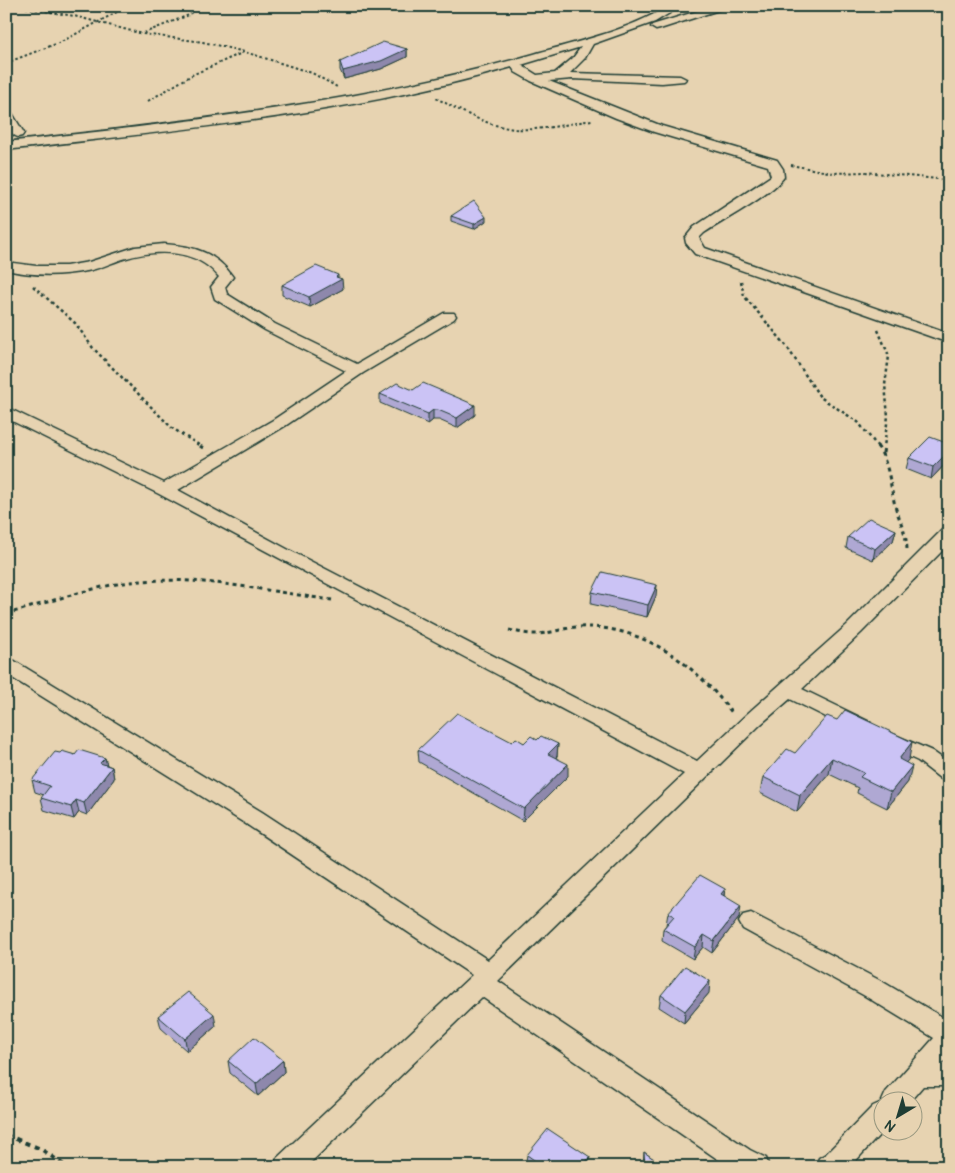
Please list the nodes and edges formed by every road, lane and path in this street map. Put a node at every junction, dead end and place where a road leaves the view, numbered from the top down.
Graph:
1 (16, 6) edge
2 (128, 6) edge
3 (197, 6) edge
4 (676, 6) edge
5 (726, 6) edge
6 (97, 22) junction
7 (143, 34) junction
8 (588, 44) junction
9 (245, 52) junction
10 (6, 63) edge
11 (517, 67) junction
12 (496, 70) junction
13 (559, 76) junction
14 (535, 79) junction
15 (680, 80) dead end
16 (416, 87) junction
17 (340, 91) junction
18 (148, 101) dead end
19 (6, 112) edge
20 (620, 115) junction
21 (12, 133) edge
22 (6, 146) edge
23 (773, 163) junction
24 (949, 180) edge
25 (736, 265) junction
26 (7, 266) edge
27 (868, 312) junction
28 (449, 316) dead end
29 (949, 339) edge
30 (357, 370) junction
31 (6, 412) edge
32 (883, 454) junction
33 (219, 458) junction
34 (165, 490) junction
35 (949, 533) edge
36 (907, 577) junction
37 (333, 600) dead end
38 (6, 614) edge
39 (509, 630) dead end
40 (6, 665) edge
41 (788, 690) junction
42 (744, 729) junction
43 (699, 772) junction
44 (949, 774) edge
45 (751, 922) dead end
46 (486, 979) junction
47 (949, 1034) edge
48 (949, 1038) edge
49 (919, 1075) junction
50 (949, 1075) edge
51 (905, 1090) edge
52 (872, 1125) edge
53 (6, 1135) edge
54 (67, 1167) edge
55 (286, 1167) edge
56 (756, 1167) edge
57 (829, 1167) edge

1 - 6 path
2 - 6 path
3 - 7 path
4 - 8 street
5 - 8 street
6 - 7 path
6 - 10 path
7 - 9 path
8 - 11 street
8 - 13 street
9 - 17 path
9 - 18 path
11 - 12 street
11 - 14 street
12 - 16 street
12 - 17 street
13 - 14 street
13 - 15 street
14 - 20 street
16 - 20 path
16 - 22 street
17 - 21 street
19 - 21 street
20 - 23 street
23 - 24 path
23 - 25 street
25 - 27 street
25 - 32 path
26 - 30 street
26 - 33 path
27 - 29 street
27 - 32 path
28 - 30 street
30 - 33 street
31 - 34 street
32 - 36 path
33 - 34 street
34 - 43 street
35 - 36 street
36 - 41 street
37 - 38 path
39 - 42 path
40 - 46 street
41 - 42 street
41 - 44 street
42 - 43 street
43 - 46 street
45 - 47 street
46 - 55 street
46 - 56 street
48 - 49 street
49 - 50 street
49 - 51 street
52 - 57 street
53 - 54 path

